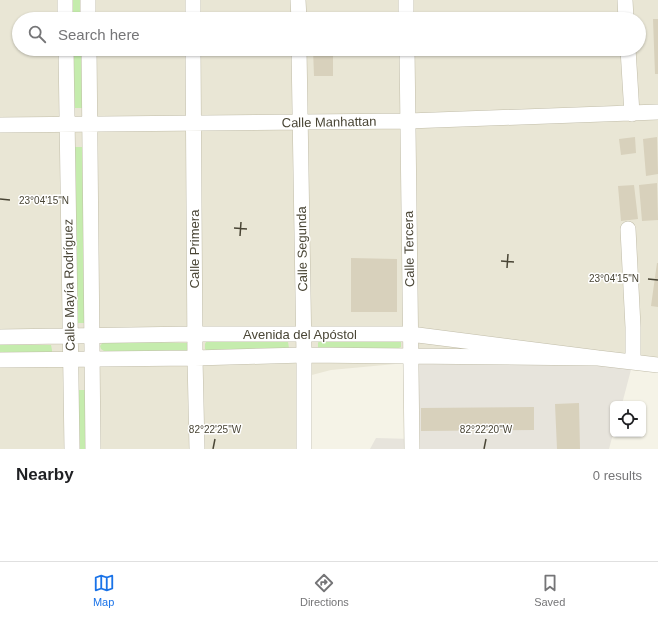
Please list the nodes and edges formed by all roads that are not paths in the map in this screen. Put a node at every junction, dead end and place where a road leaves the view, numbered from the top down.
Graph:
1 (65, 0) edge
2 (88, 0) edge
3 (193, 0) edge
4 (298, 0) edge
5 (406, 0) edge
6 (625, 0) edge
7 (65, 12) edge
8 (88, 12) edge
9 (193, 12) edge
10 (298, 12) edge
11 (406, 12) edge
12 (626, 12) edge
13 (66, 56) edge
14 (88, 56) edge
15 (193, 56) edge
16 (299, 56) edge
17 (407, 56) edge
18 (628, 56) edge
19 (658, 112) edge
20 (632, 114) junction
21 (408, 121) junction
22 (89, 123) junction
23 (193, 123) junction
24 (300, 123) junction
25 (67, 124) junction
26 (0, 125) edge
27 (628, 229) dead end
28 (195, 334) junction
29 (304, 334) junction
30 (410, 334) junction
31 (70, 336) junction
32 (92, 336) junction
33 (0, 337) edge
34 (304, 355) junction
35 (411, 356) junction
36 (195, 358) junction
37 (598, 358) junction
38 (70, 359) junction
39 (92, 359) junction
40 (0, 360) edge
41 (633, 362) junction
42 (658, 365) edge
43 (72, 449) edge
44 (93, 449) edge
45 (197, 449) edge
46 (304, 449) edge
47 (412, 449) edge

1 - 7 street
2 - 8 street
3 - 9 street
4 - 10 street
5 - 11 street
6 - 12 street
13 - 25 street, Calle Mayía Rodríguez
14 - 22 street, Calle Mayía Rodríguez
15 - 23 street, Calle Primera
16 - 24 street, Calle Segunda
17 - 21 street, Calle Tercera
18 - 20 street
19 - 20 street, Calle Manhattan
20 - 21 street, Calle Manhattan
21 - 24 street, Calle Manhattan
21 - 30 street, Calle Tercera
22 - 23 street, Calle Manhattan
22 - 25 street, Calle Manhattan
22 - 32 street, Calle Mayía Rodríguez
23 - 24 street, Calle Manhattan
23 - 28 street, Calle Primera
24 - 29 street, Calle Segunda
25 - 26 street, Calle Manhattan
25 - 31 street, Calle Mayía Rodríguez
27 - 41 street
28 - 29 street, Avenida del Apóstol
28 - 32 street, Avenida del Apóstol
28 - 36 street, Calle Primera
29 - 30 street, Avenida del Apóstol
29 - 34 street, Calle Segunda
30 - 35 street, Calle Tercera
30 - 37 street, Avenida del Apóstol
31 - 32 street, Avenida del Apóstol
31 - 33 street, Avenida del Apóstol
31 - 38 street, Calle Mayía Rodríguez
32 - 39 street, Calle Mayía Rodríguez
34 - 35 street, Avenida del Apóstol
34 - 36 street, Avenida del Apóstol
34 - 46 street, Calle Segunda
35 - 37 street, Avenida del Apóstol
35 - 47 street, Calle Tercera
36 - 39 street, Avenida del Apóstol
36 - 45 street, Calle Primera
37 - 41 street, Avenida del Apóstol
38 - 39 street, Avenida del Apóstol
38 - 40 street, Avenida del Apóstol
38 - 43 street, Calle Mayía Rodríguez
39 - 44 street, Calle Mayía Rodríguez
41 - 42 street, Avenida del Apóstol

